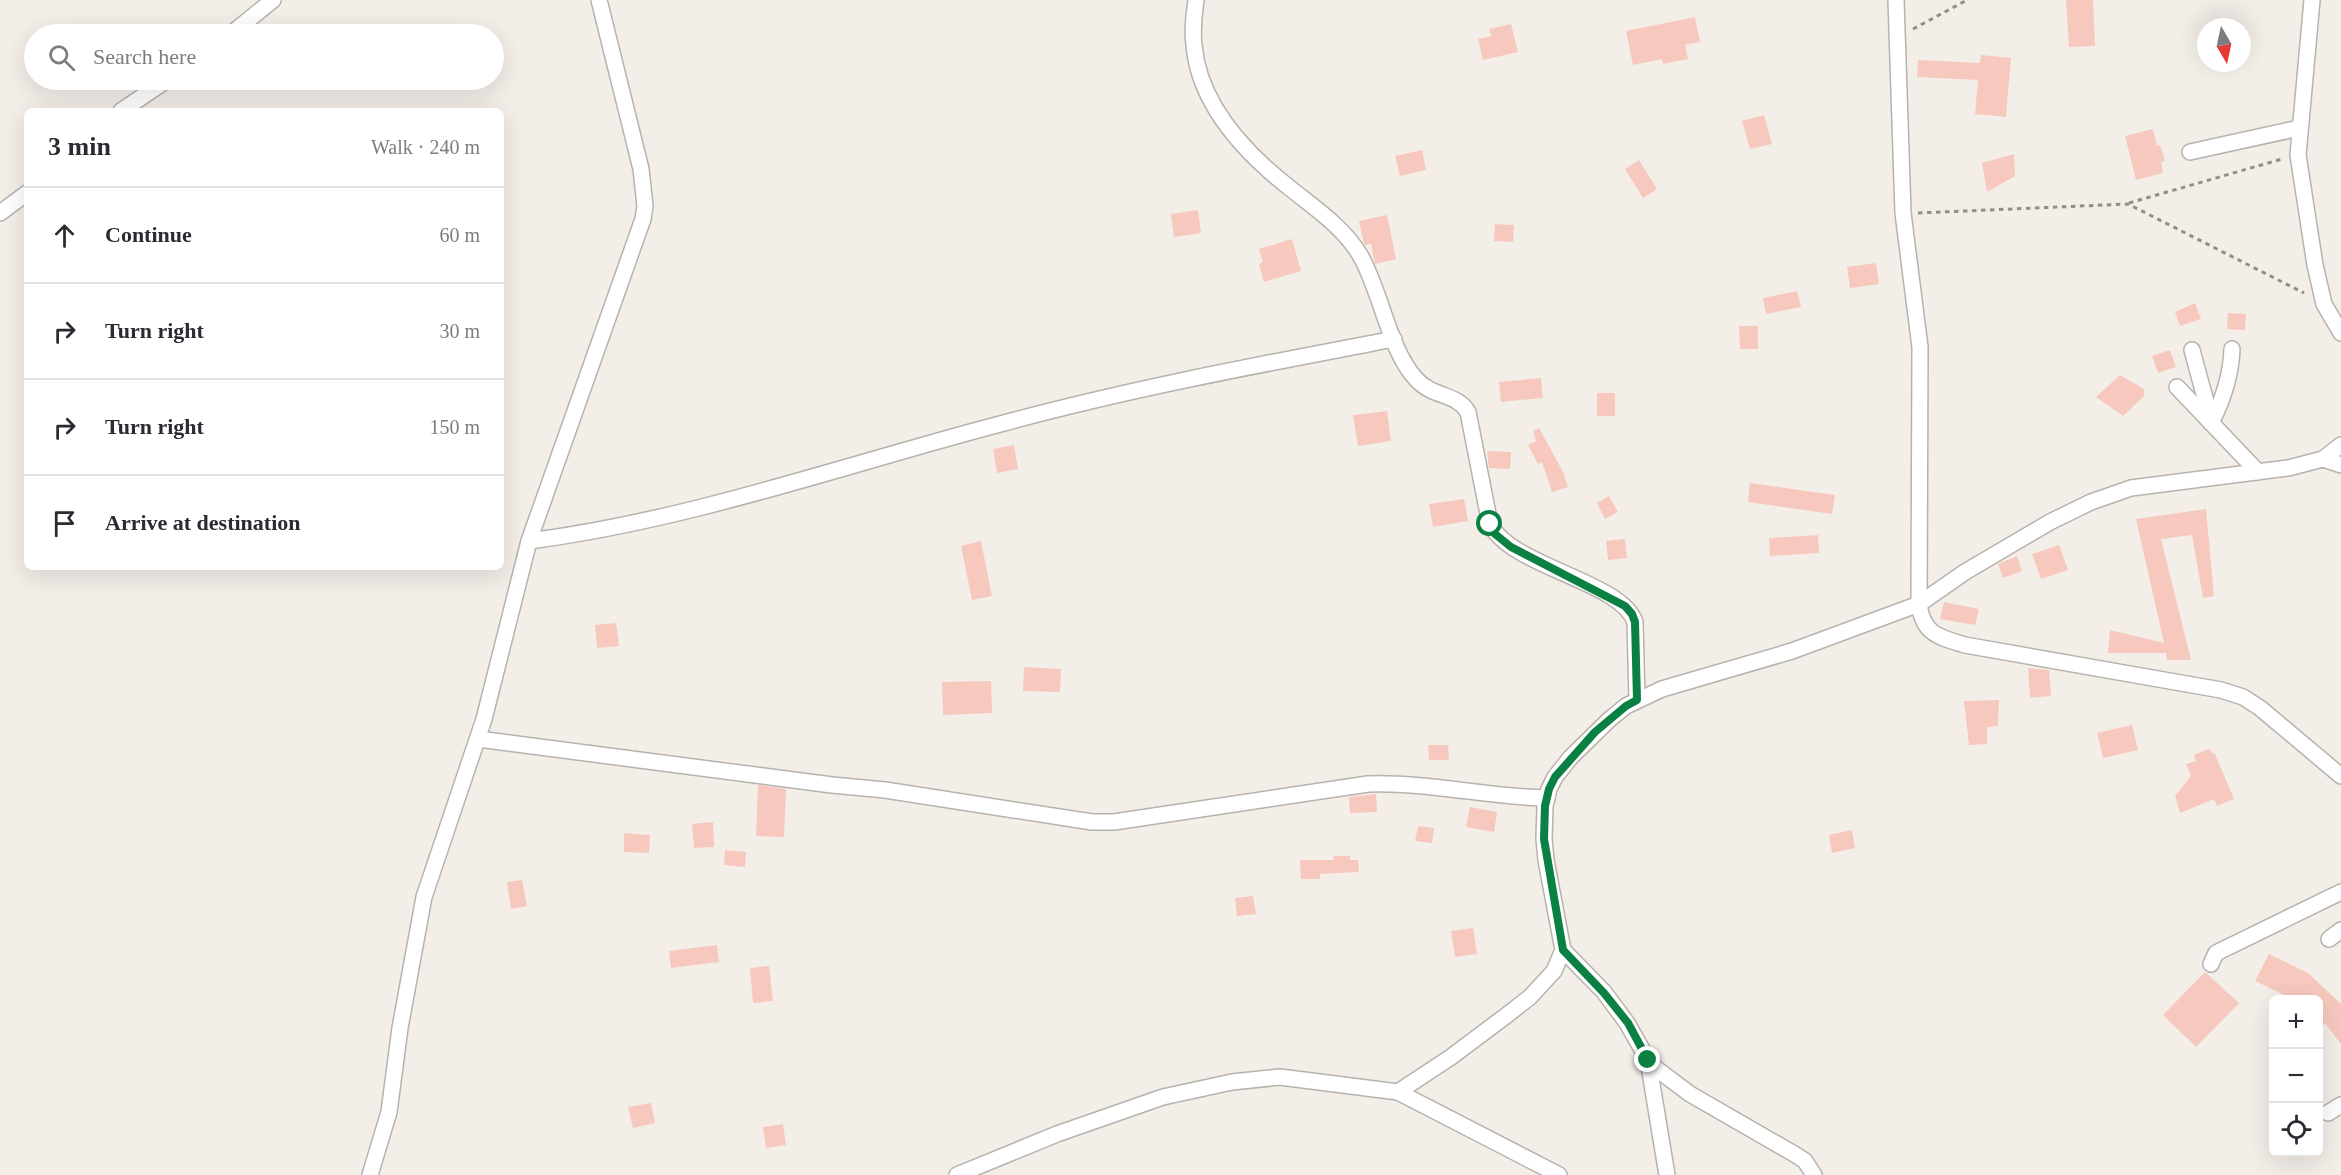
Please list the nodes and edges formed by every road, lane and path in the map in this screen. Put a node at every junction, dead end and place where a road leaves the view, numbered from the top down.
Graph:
1 (273, 0) edge
2 (599, 0) edge
3 (1196, 0) edge
4 (1896, 0) edge
5 (1967, 0) edge
6 (2312, 0) edge
7 (243, 24) edge
8 (1898, 37) junction
9 (152, 90) edge
10 (125, 108) edge
11 (2300, 128) junction
12 (2190, 152) dead end
13 (2298, 155) junction
14 (24, 195) edge
15 (2128, 204) junction
16 (0, 213) edge
17 (1903, 213) junction
18 (2324, 304) junction
19 (2341, 333) edge
20 (1394, 339) junction
21 (2232, 349) dead end
22 (2192, 350) dead end
23 (2177, 387) dead end
24 (2211, 423) junction
25 (2341, 445) edge
26 (2323, 459) junction
27 (2341, 465) edge
28 (2258, 472) junction
29 (529, 541) junction
30 (1919, 604) junction
31 (1637, 700) junction
32 (478, 739) junction
33 (2341, 776) edge
34 (1547, 798) junction
35 (2341, 892) edge
36 (1563, 950) junction
37 (2211, 964) dead end
38 (1650, 1064) junction
39 (1398, 1092) junction
40 (370, 1175) edge
41 (957, 1175) edge
42 (1559, 1175) edge
43 (1667, 1175) edge
44 (1814, 1175) edge

1 - 7 street
2 - 29 street
3 - 20 street
4 - 8 street
5 - 8 path
6 - 11 street
8 - 17 street
9 - 10 street
11 - 12 street
11 - 13 street
13 - 15 path
13 - 18 street
14 - 16 street
15 - 17 path
15 - 18 path
17 - 30 street
18 - 19 street
20 - 29 street
20 - 31 street
21 - 24 street
22 - 24 street
23 - 24 street
24 - 28 street
25 - 26 street
26 - 27 street
26 - 28 street
28 - 30 street
29 - 32 street
30 - 31 street
30 - 33 street
31 - 34 street
32 - 34 street
32 - 40 street
34 - 36 street
35 - 37 street
36 - 38 street
36 - 39 street
38 - 43 street
38 - 44 street
39 - 41 street
39 - 42 street

